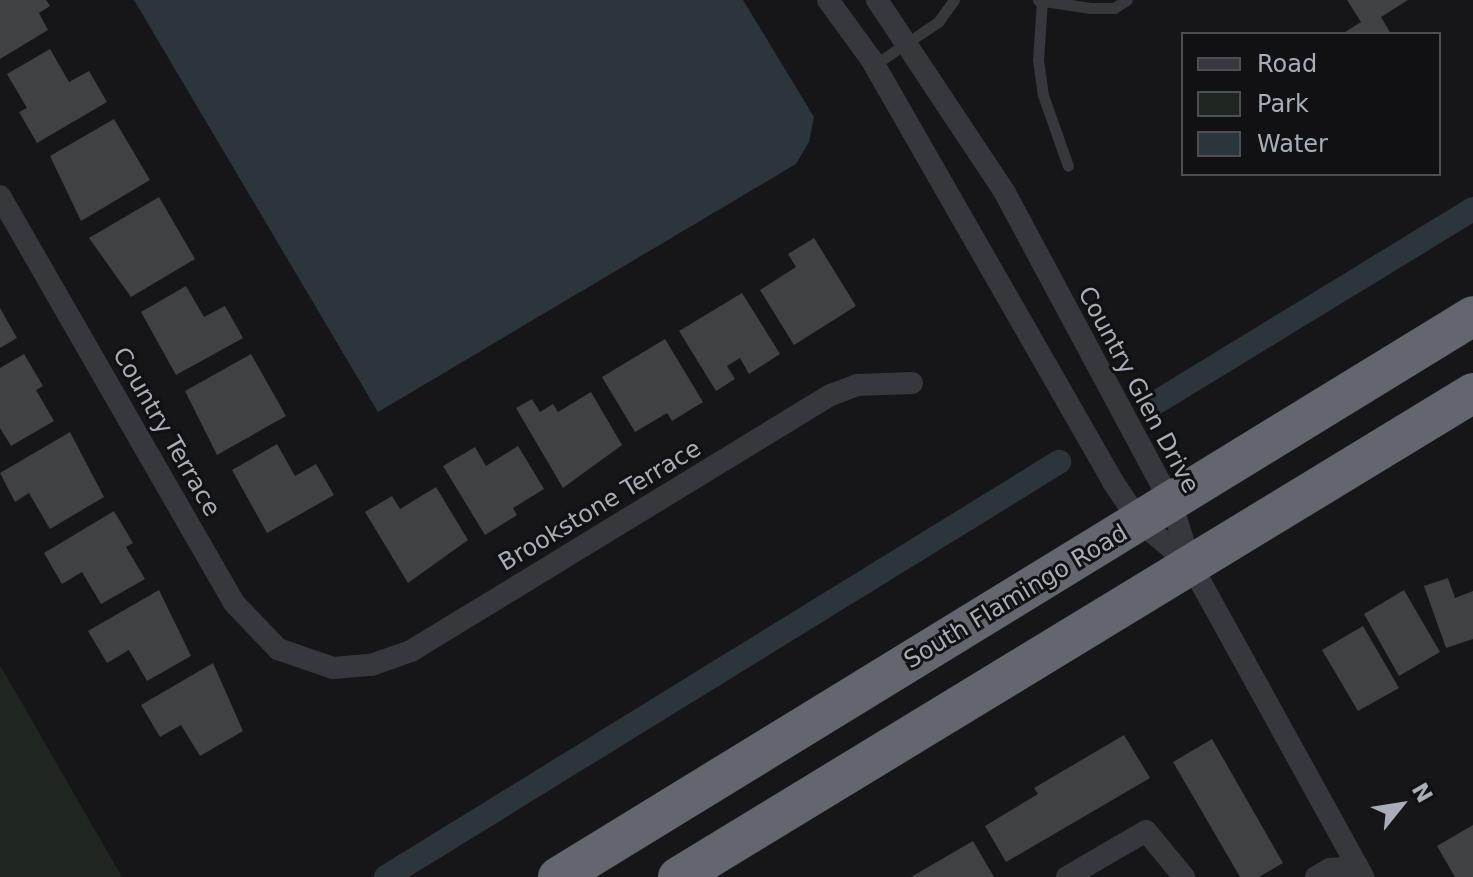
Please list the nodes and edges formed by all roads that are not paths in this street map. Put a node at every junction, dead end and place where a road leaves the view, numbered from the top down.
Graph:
1 (828, 0) edge
2 (877, 0) edge
3 (954, 0) edge
4 (1127, 0) edge
5 (1040, 1) edge
6 (908, 43) junction
7 (874, 65) junction
8 (1068, 166) dead end
9 (0, 196) edge
10 (1473, 316) edge
11 (912, 383) dead end
12 (1473, 393) edge
13 (1155, 512) junction
14 (1190, 563) junction
15 (315, 663) joint
16 (1357, 874) edge
17 (558, 877) edge
18 (678, 877) edge
19 (1067, 877) edge
20 (1184, 877) edge
21 (1316, 877) edge

1 - 7 street, Country Glen Drive
2 - 6 street, Country Glen Drive
3 - 6 lane
4 - 5 lane
5 - 8 lane
6 - 7 lane
6 - 13 street, Country Glen Drive
7 - 13 street, Country Glen Drive
9 - 15 street, Country Terrace
10 - 13 highway, South Flamingo Road
11 - 15 street, Brookstone Terrace
12 - 14 highway
13 - 14 street, Country Glen Drive
13 - 14 street, Country Glen Drive
13 - 17 highway, South Flamingo Road
14 - 16 street
14 - 18 highway
16 - 21 street
19 - 20 street

